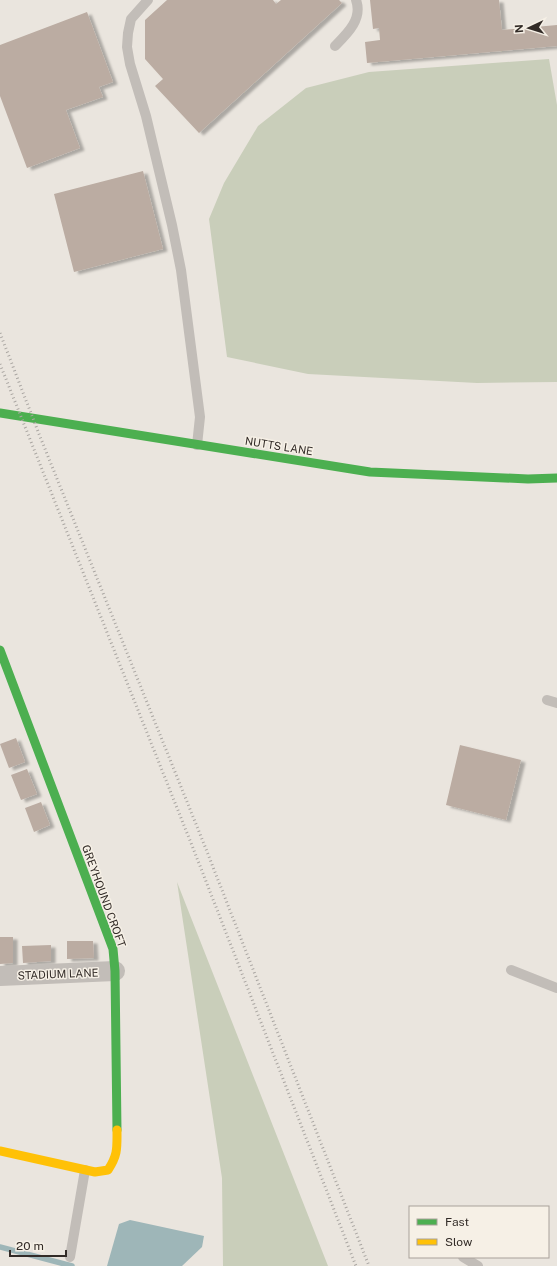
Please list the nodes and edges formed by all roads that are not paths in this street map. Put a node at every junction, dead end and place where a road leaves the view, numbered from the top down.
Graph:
1 (148, 0) edge
2 (356, 0) edge
3 (335, 46) dead end
4 (0, 413) edge
5 (197, 445) junction
6 (557, 478) edge
7 (0, 650) edge
8 (511, 970) dead end
9 (115, 971) junction
10 (0, 976) edge
11 (557, 988) edge
12 (0, 1151) edge
13 (85, 1170) junction
14 (70, 1257) dead end
15 (465, 1258) edge
16 (478, 1266) edge

1 - 5 lane
2 - 3 lane
4 - 5 street, NUTTS LANE
5 - 6 street, NUTTS LANE
7 - 9 street, GREYHOUND CROFT
8 - 11 lane
9 - 10 street, STADIUM LANE
9 - 13 street, GREYHOUND CROFT
12 - 13 street, GREYHOUND CROFT
13 - 14 lane
15 - 16 lane

